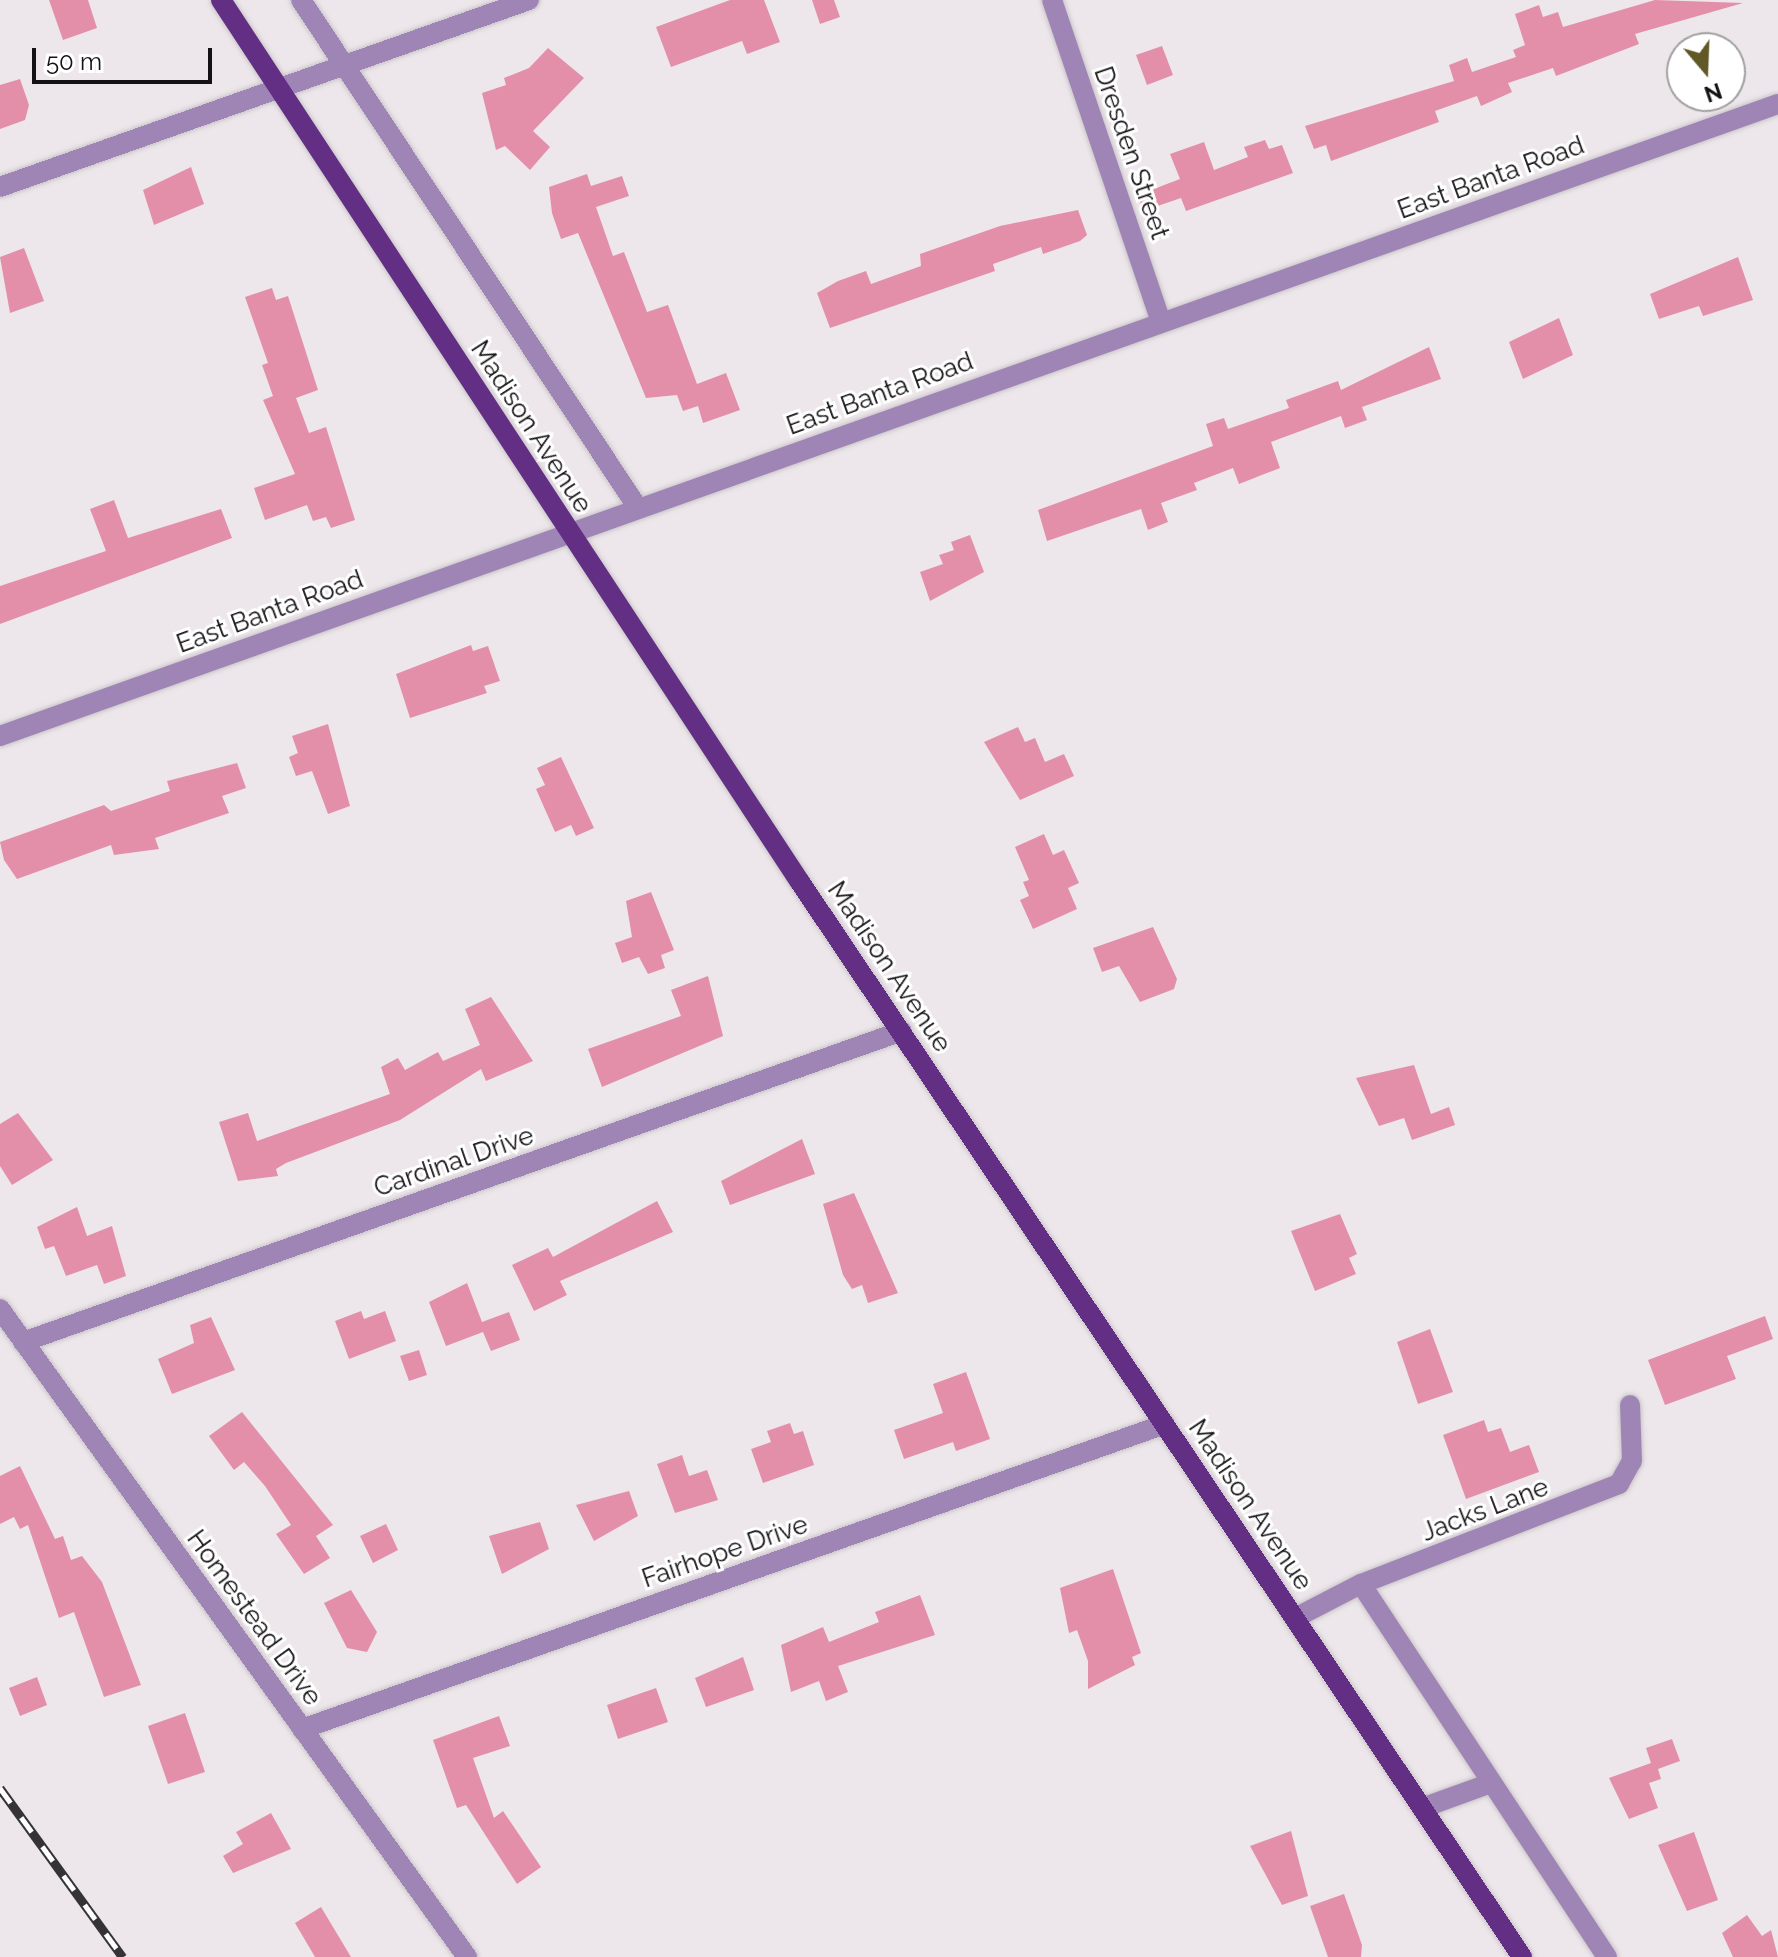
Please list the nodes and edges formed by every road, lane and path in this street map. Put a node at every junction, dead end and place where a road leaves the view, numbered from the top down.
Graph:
1 (221, 0) edge
2 (301, 0) edge
3 (529, 0) edge
4 (1052, 0) edge
5 (345, 65) junction
6 (279, 89) junction
7 (1778, 104) edge
8 (0, 187) edge
9 (1161, 322) junction
10 (638, 508) junction
11 (569, 533) junction
12 (0, 736) edge
13 (902, 1031) junction
14 (0, 1309) edge
15 (23, 1342) junction
16 (1630, 1405) dead end
17 (1165, 1424) junction
18 (1361, 1584) junction
19 (1295, 1618) junction
20 (302, 1729) junction
21 (1491, 1783) junction
22 (1422, 1808) junction
23 (467, 1957) edge
24 (1522, 1957) edge
25 (1607, 1957) edge

1 - 6 main road, Madison Avenue
2 - 5 street, Madison Avenue
3 - 5 street
4 - 9 street, Dresden Street
5 - 6 street
5 - 10 street, Madison Avenue
6 - 8 street
6 - 11 main road, Madison Avenue
7 - 9 street, East Banta Road
9 - 10 street, East Banta Road
10 - 11 street, East Banta Road
11 - 12 street, East Banta Road
11 - 13 main road, Madison Avenue
13 - 15 street, Cardinal Drive
13 - 17 main road, Madison Avenue
14 - 15 street, Homestead Drive
15 - 20 street, Homestead Drive
16 - 18 street, Jacks Lane
17 - 19 main road, Madison Avenue
17 - 20 street, Fairhope Drive
18 - 19 street, Jacks Lane
18 - 21 street
19 - 22 main road, Madison Avenue
20 - 23 street, Homestead Drive
21 - 22 street
21 - 25 street
22 - 24 main road, Madison Avenue

